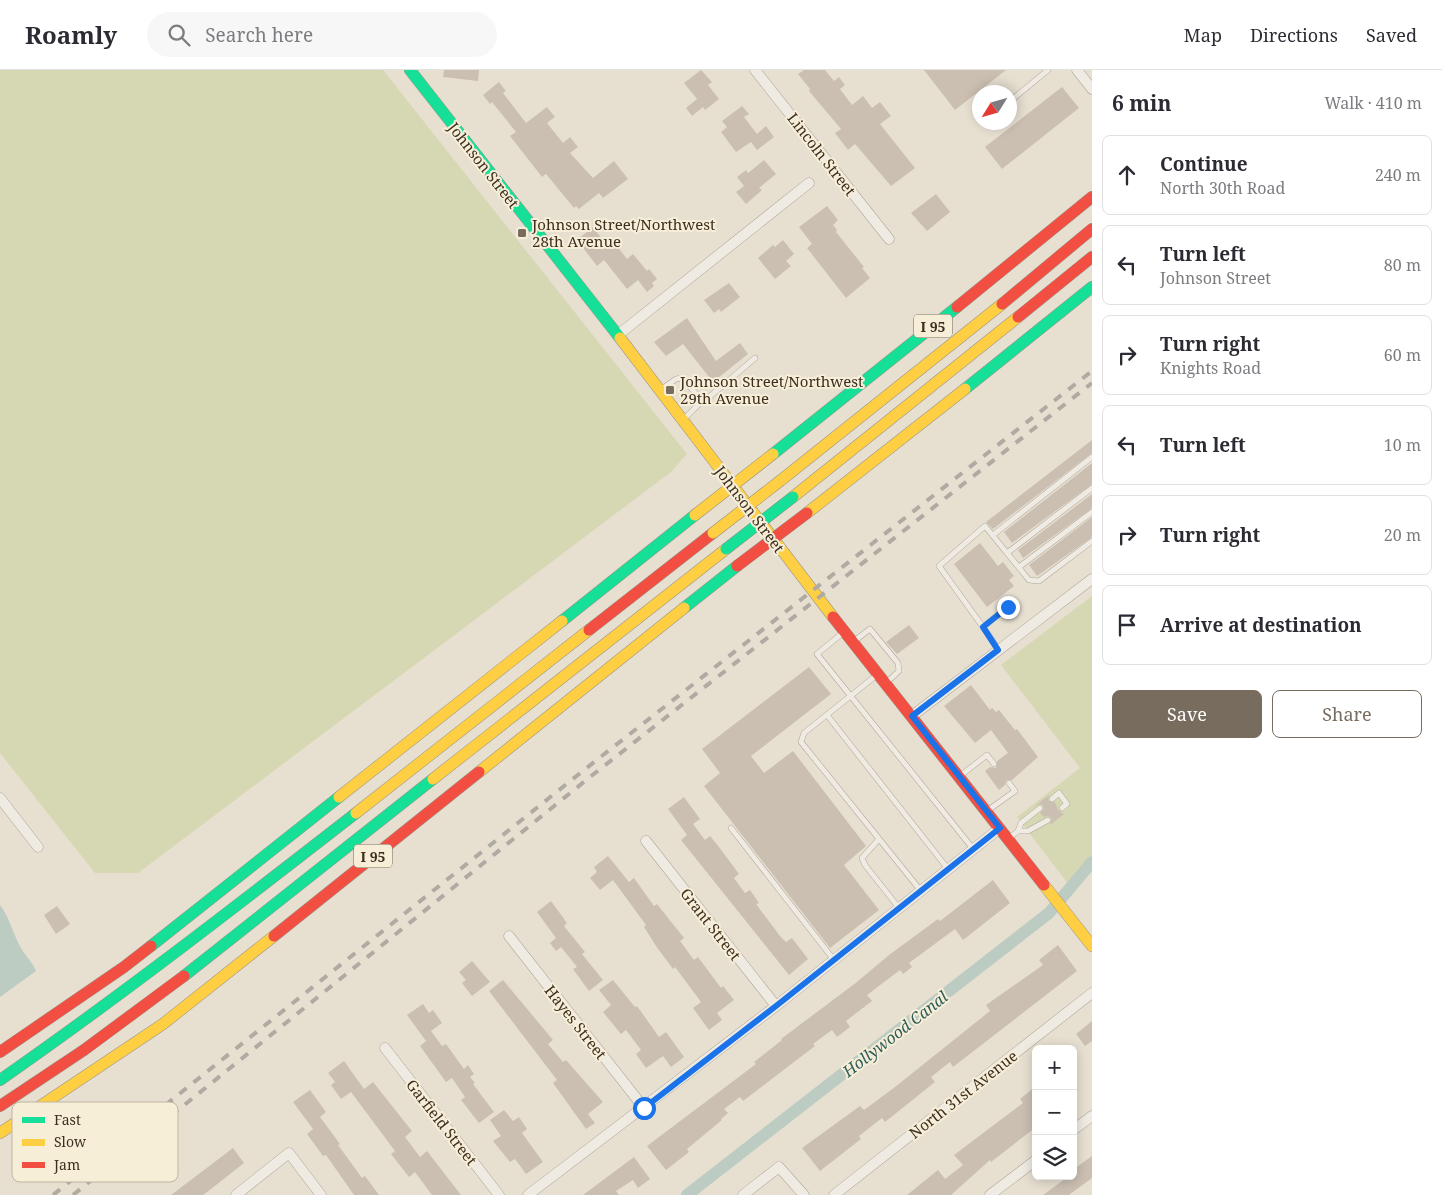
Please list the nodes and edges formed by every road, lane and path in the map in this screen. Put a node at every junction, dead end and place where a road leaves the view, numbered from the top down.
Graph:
1 (410, 70) edge
2 (755, 70) edge
3 (1048, 70) edge
4 (1077, 70) edge
5 (1092, 89) edge
6 (1017, 96) edge
7 (809, 183) dead end
8 (1092, 196) edge
9 (1092, 229) edge
10 (889, 239) dead end
11 (1092, 257) edge
12 (1092, 287) edge
13 (1092, 293) edge
14 (1072, 305) junction
15 (618, 335) junction
16 (756, 358) dead end
17 (660, 390) junction
18 (700, 398) junction
19 (683, 421) junction
20 (1092, 457) edge
21 (1092, 488) edge
22 (1092, 512) edge
23 (992, 535) junction
24 (1092, 541) edge
25 (1007, 553) junction
26 (1019, 567) junction
27 (1092, 579) edge
28 (1008, 607) dead end
29 (983, 627) junction
30 (844, 632) junction
31 (853, 642) junction
32 (998, 650) junction
33 (878, 674) junction
34 (886, 683) junction
35 (850, 696) junction
36 (827, 715) junction
37 (912, 716) junction
38 (994, 764) dead end
39 (960, 776) junction
40 (1009, 783) dead end
41 (0, 798) edge
42 (1052, 799) dead end
43 (1040, 808) dead end
44 (1062, 808) dead end
45 (987, 812) junction
46 (1048, 820) dead end
47 (731, 828) dead end
48 (1000, 828) junction
49 (1018, 831) junction
50 (879, 838) junction
51 (1008, 839) junction
52 (646, 841) dead end
53 (38, 847) dead end
54 (974, 850) junction
55 (949, 869) junction
56 (921, 891) junction
57 (899, 909) junction
58 (509, 936) dead end
59 (1092, 946) edge
60 (834, 960) junction
61 (1092, 993) edge
62 (776, 1006) junction
63 (385, 1048) dead end
64 (0, 1052) edge
65 (0, 1080) edge
66 (46, 1102) edge
67 (0, 1106) edge
68 (644, 1108) junction
69 (1092, 1116) edge
70 (12, 1125) edge
71 (1077, 1127) edge
72 (0, 1133) edge
73 (1032, 1163) edge
74 (236, 1195) edge
75 (321, 1195) edge
76 (500, 1195) edge
77 (528, 1195) edge
78 (743, 1195) edge
79 (804, 1195) edge
80 (834, 1195) edge
81 (990, 1195) edge

1 - 15 main road, Johnson Street
2 - 10 street, Lincoln Street
3 - 6 lane
4 - 5 street
7 - 15 street
8 - 64 main road, I 95, bridge
9 - 65 main road, bridge
11 - 67 main road, bridge
12 - 14 main road, I 95
13 - 14 main road
14 - 66 main road, I 95, bridge
15 - 17 main road, Johnson Street
16 - 18 lane
17 - 18 lane
17 - 19 main road, Johnson Street
18 - 19 lane
19 - 30 main road, Johnson Street
20 - 23 lane
21 - 25 lane
22 - 26 lane
23 - 25 lane
23 - 29 lane
24 - 26 lane
25 - 26 lane
27 - 32 street
28 - 29 lane
29 - 32 lane
30 - 31 main road, Johnson Street
30 - 35 lane
31 - 33 main road, Johnson Street
31 - 34 lane
32 - 37 street
33 - 34 main road, Johnson Street
33 - 35 lane
34 - 37 main road, Johnson Street
35 - 36 lane
35 - 54 lane
36 - 50 lane
36 - 55 lane
37 - 39 main road, Johnson Street
38 - 39 lane
39 - 45 main road, Johnson Street
40 - 45 lane
41 - 53 street
42 - 44 lane
43 - 49 lane
45 - 48 main road, Johnson Street
46 - 49 lane
47 - 60 lane
48 - 51 main road, Johnson Street
48 - 54 street
49 - 51 lane
50 - 56 lane
50 - 57 lane
51 - 59 main road, Johnson Street
52 - 62 street, Grant Street
54 - 55 street
55 - 56 street
56 - 57 street
57 - 60 street
58 - 68 street, Hayes Street
60 - 62 street
61 - 80 street, North 31st Avenue
62 - 68 street
63 - 76 street, Garfield Street
68 - 77 street
69 - 71 street
70 - 72 main road, I 95, bridge
73 - 81 street
74 - 75 street
78 - 79 street

